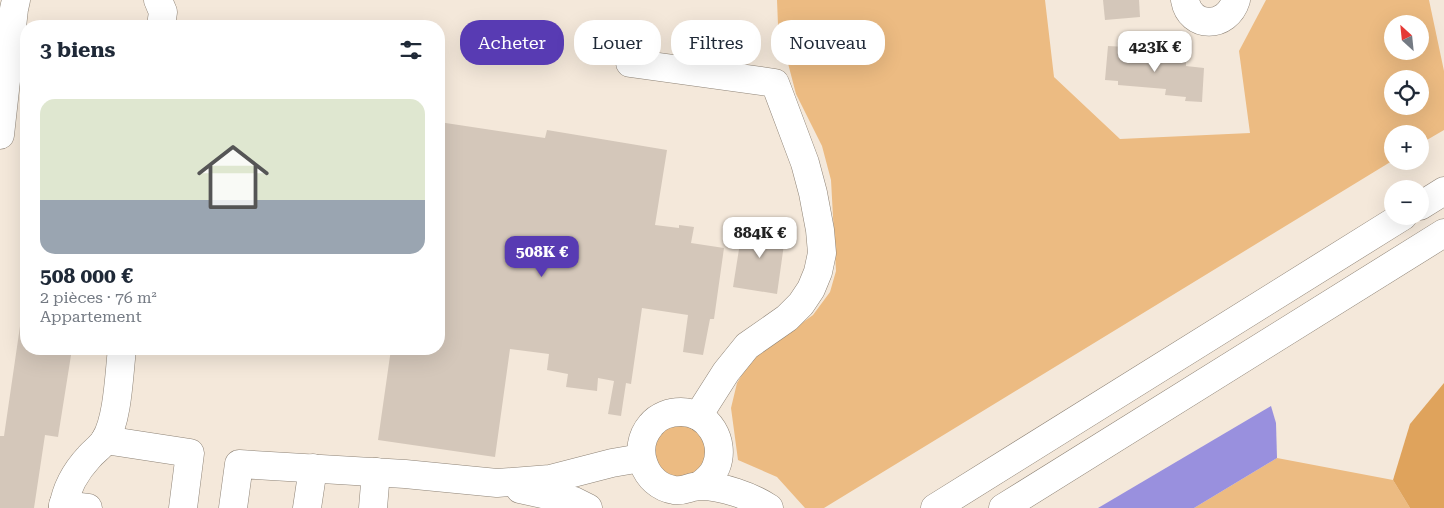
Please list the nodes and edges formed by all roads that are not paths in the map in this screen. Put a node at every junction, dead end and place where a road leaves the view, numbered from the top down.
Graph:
1 (16, 0) edge
2 (158, 0) edge
3 (1185, 0) edge
4 (1236, 0) edge
5 (162, 20) edge
6 (645, 65) edge
7 (0, 135) edge
8 (1444, 191) edge
9 (1429, 200) edge
10 (1390, 225) edge
11 (1444, 233) edge
12 (121, 355) edge
13 (698, 416) junction
14 (105, 440) junction
15 (641, 458) junction
16 (312, 468) junction
17 (376, 472) junction
18 (497, 483) junction
19 (693, 488) junction
20 (72, 507) edge
21 (183, 508) edge
22 (233, 508) edge
23 (307, 508) edge
24 (373, 508) edge
25 (588, 508) edge
26 (666, 508) edge
27 (769, 508) edge
28 (935, 508) edge
29 (1003, 508) edge

1 - 7 main road
2 - 5 main road
3 - 4 main road
6 - 13 main road
8 - 9 main road
10 - 28 main road
11 - 29 main road
12 - 14 main road
13 - 15 main road
13 - 19 main road
14 - 20 main road
14 - 21 main road
15 - 18 main road
15 - 19 main road
16 - 17 main road
16 - 22 main road
16 - 23 main road
17 - 18 main road
17 - 24 main road
18 - 25 main road
19 - 26 main road
19 - 27 main road

